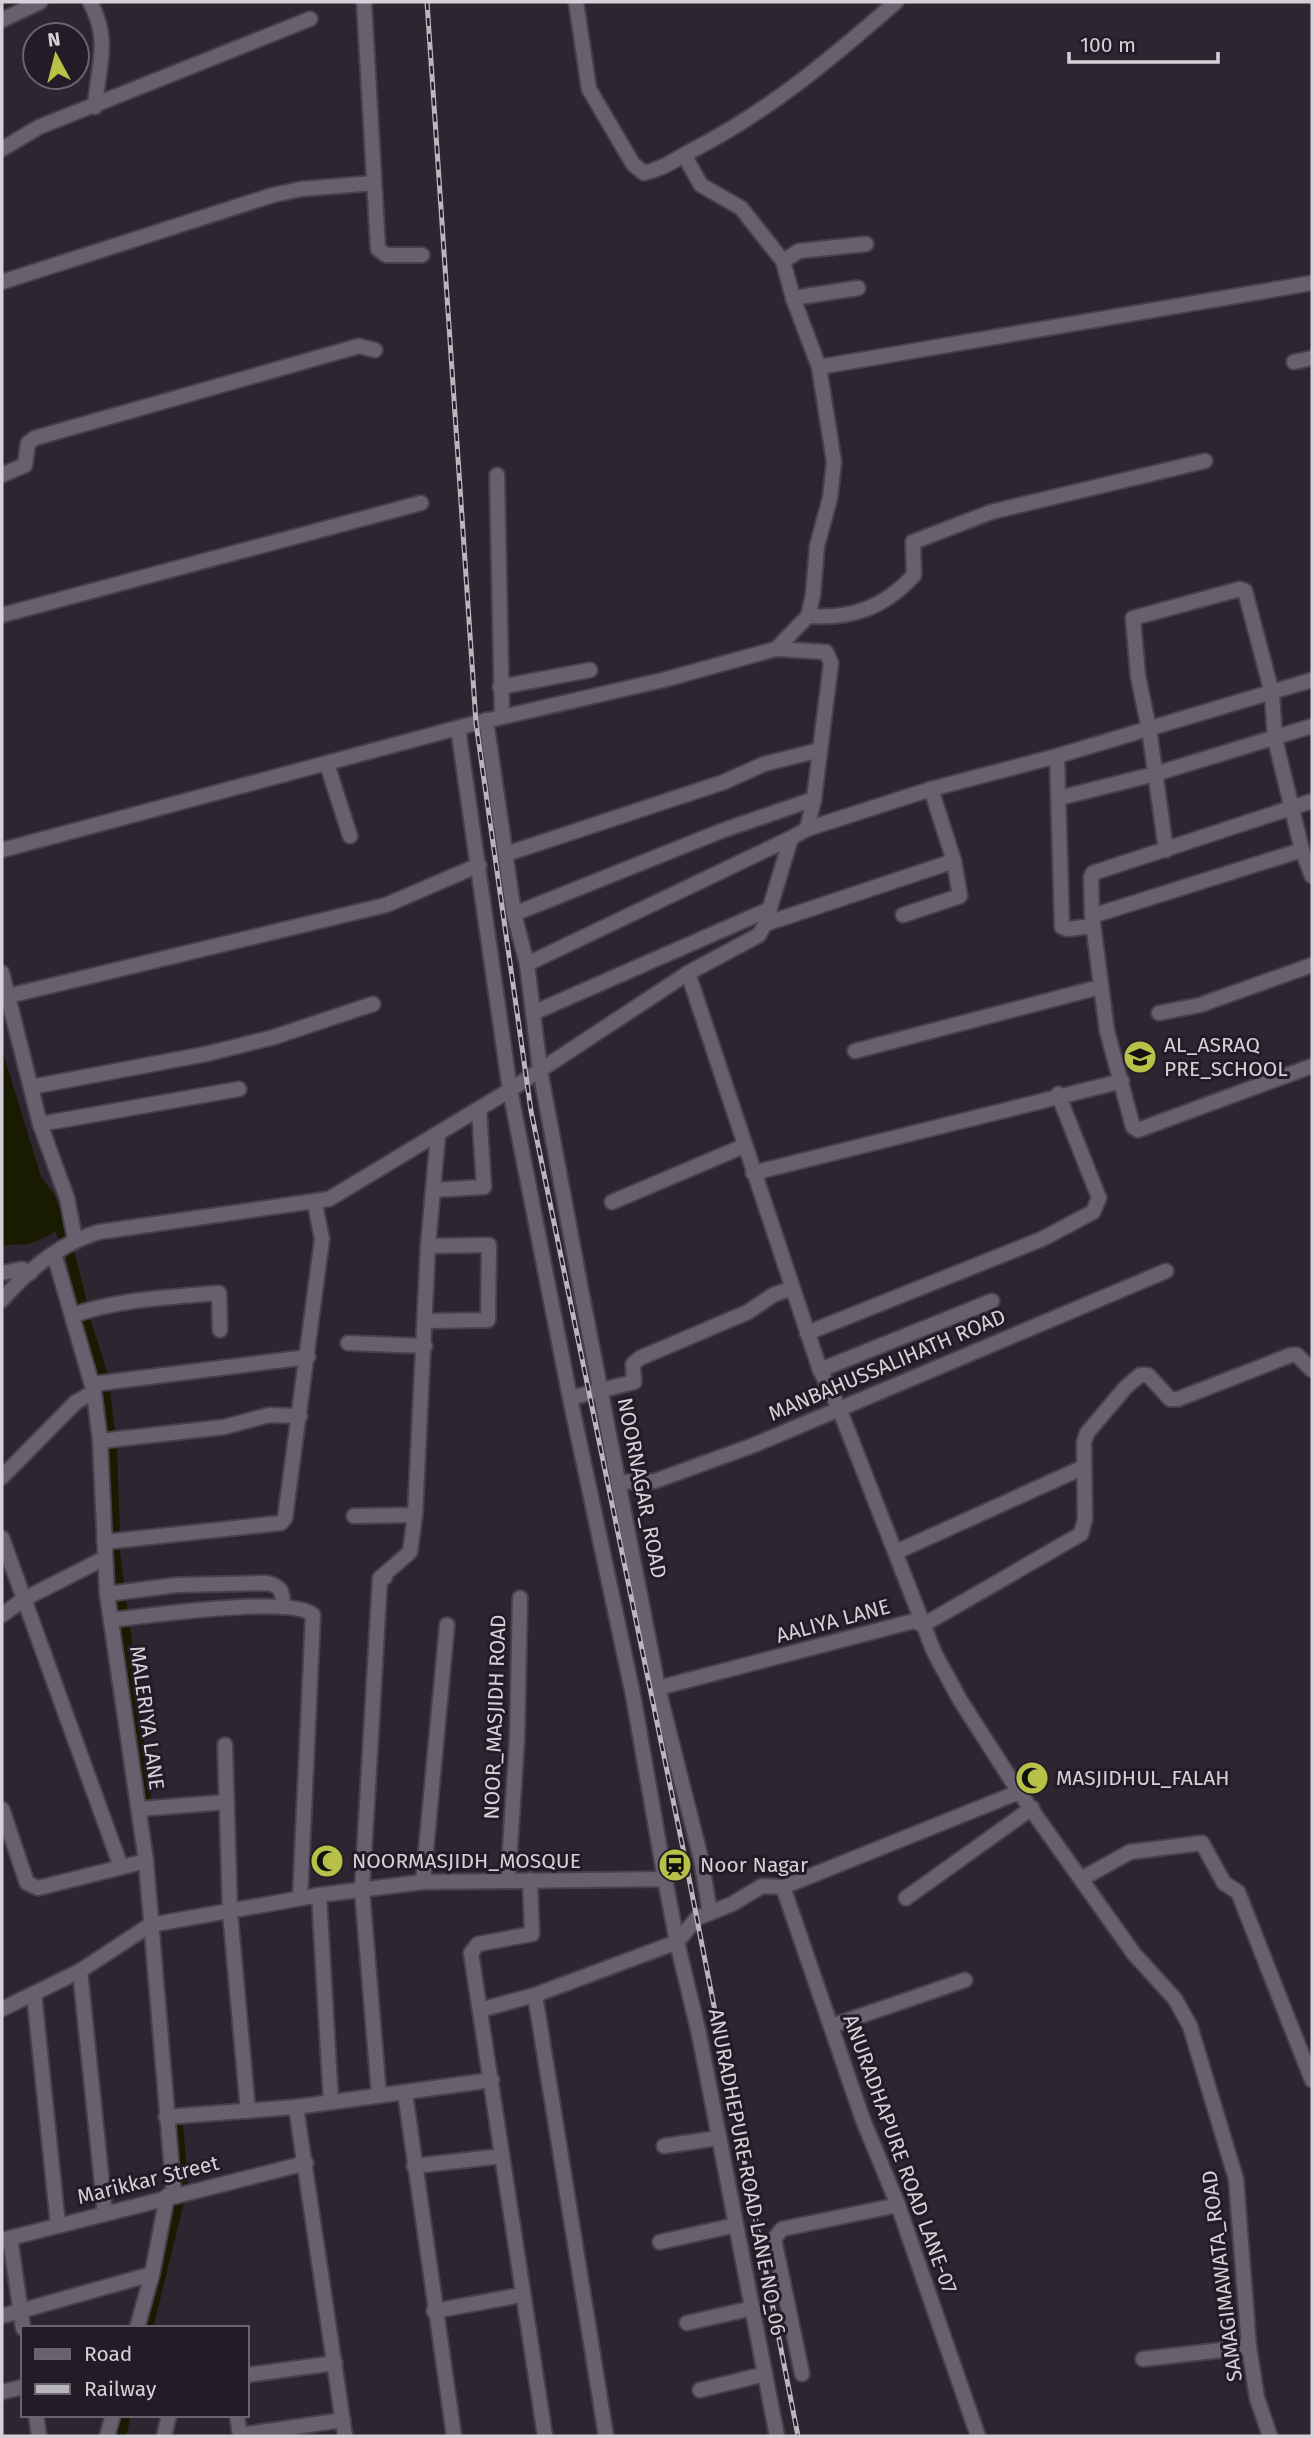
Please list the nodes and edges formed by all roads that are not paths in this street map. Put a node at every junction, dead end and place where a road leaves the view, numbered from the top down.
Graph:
1 (40, 2) edge
2 (90, 2) edge
3 (364, 2) edge
4 (896, 2) edge
5 (575, 3) edge
6 (310, 19) dead end
7 (2, 20) edge
8 (94, 107) junction
9 (2, 149) edge
10 (684, 155) junction
11 (374, 183) junction
12 (866, 244) dead end
13 (422, 255) dead end
14 (783, 261) junction
15 (2, 282) edge
16 (1312, 284) edge
17 (858, 288) dead end
18 (793, 298) junction
19 (375, 350) dead end
20 (1312, 358) edge
21 (1294, 362) dead end
22 (819, 367) junction
23 (1205, 461) dead end
24 (2, 475) edge
25 (497, 475) dead end
26 (421, 503) dead end
27 (2, 615) edge
28 (808, 616) junction
29 (776, 649) junction
30 (590, 670) dead end
31 (551, 678) junction
32 (1312, 680) edge
33 (500, 687) junction
34 (1272, 693) junction
35 (557, 704) junction
36 (502, 716) junction
37 (486, 720) junction
38 (1312, 726) edge
39 (458, 727) junction
40 (1149, 729) junction
41 (1275, 739) junction
42 (820, 750) junction
43 (1057, 756) junction
44 (327, 764) junction
45 (1155, 774) junction
46 (931, 789) junction
47 (1059, 798) junction
48 (814, 799) junction
49 (1312, 801) edge
50 (1293, 807) junction
51 (807, 829) junction
52 (350, 836) dead end
53 (791, 838) junction
54 (2, 850) edge
55 (1167, 850) junction
56 (1302, 850) junction
57 (506, 854) junction
58 (954, 861) junction
59 (479, 865) junction
60 (1312, 876) edge
61 (770, 909) junction
62 (514, 914) junction
63 (902, 915) dead end
64 (1092, 921) junction
65 (765, 924) junction
66 (527, 964) junction
67 (1312, 965) edge
68 (2, 973) edge
69 (688, 973) junction
70 (1100, 988) junction
71 (8, 996) junction
72 (373, 1004) dead end
73 (533, 1013) junction
74 (1159, 1013) dead end
75 (855, 1051) dead end
76 (1312, 1066) edge
77 (540, 1070) junction
78 (1122, 1081) junction
79 (31, 1087) junction
80 (239, 1089) dead end
81 (510, 1090) junction
82 (1058, 1094) junction
83 (479, 1109) junction
84 (40, 1124) junction
85 (438, 1133) junction
86 (744, 1146) junction
87 (753, 1173) junction
88 (433, 1190) junction
89 (612, 1202) dead end
90 (315, 1204) junction
91 (75, 1239) junction
92 (428, 1246) junction
93 (54, 1254) junction
94 (1166, 1271) dead end
95 (2, 1273) edge
96 (30, 1273) junction
97 (792, 1288) junction
98 (2, 1300) edge
99 (992, 1301) dead end
100 (73, 1315) junction
101 (426, 1321) junction
102 (220, 1330) dead end
103 (807, 1333) junction
104 (348, 1343) dead end
105 (425, 1346) junction
106 (308, 1357) junction
107 (820, 1370) junction
108 (1312, 1370) edge
109 (93, 1388) junction
110 (602, 1390) junction
111 (570, 1398) junction
112 (839, 1408) junction
113 (300, 1416) junction
114 (100, 1441) junction
115 (1084, 1467) junction
116 (2, 1476) edge
117 (620, 1482) junction
118 (415, 1515) junction
119 (354, 1516) dead end
120 (2, 1538) edge
121 (105, 1550) junction
122 (896, 1552) junction
123 (107, 1594) junction
124 (520, 1598) dead end
125 (24, 1599) junction
126 (283, 1607) junction
127 (2, 1615) edge
128 (111, 1620) junction
129 (447, 1625) dead end
130 (923, 1625) junction
131 (658, 1688) junction
132 (225, 1745) dead end
133 (1019, 1792) junction
134 (227, 1802) junction
135 (1032, 1808) junction
136 (2, 1809) edge
137 (139, 1809) junction
138 (146, 1861) junction
139 (121, 1867) junction
140 (1080, 1878) junction
141 (508, 1879) junction
142 (665, 1879) junction
143 (530, 1880) junction
144 (424, 1882) junction
145 (783, 1887) junction
146 (362, 1890) junction
147 (319, 1895) junction
148 (300, 1898) junction
149 (906, 1898) dead end
150 (230, 1912) junction
151 (710, 1913) junction
152 (150, 1925) junction
153 (677, 1942) junction
154 (80, 1971) junction
155 (965, 1980) dead end
156 (34, 1994) junction
157 (535, 1995) junction
158 (2, 2009) edge
159 (480, 2010) junction
160 (831, 2026) junction
161 (492, 2080) junction
162 (1312, 2080) edge
163 (405, 2093) junction
164 (379, 2095) junction
165 (331, 2102) junction
166 (296, 2107) junction
167 (248, 2110) junction
168 (166, 2117) junction
169 (718, 2138) junction
170 (664, 2146) dead end
171 (502, 2156) junction
172 (306, 2163) junction
173 (414, 2166) junction
174 (171, 2195) junction
175 (898, 2205) junction
176 (105, 2213) junction
177 (58, 2225) junction
178 (736, 2225) junction
179 (6, 2239) edge
180 (660, 2242) dead end
181 (152, 2274) junction
182 (522, 2295) junction
183 (753, 2308) junction
184 (21, 2311) junction
185 (434, 2311) junction
186 (2, 2316) edge
187 (687, 2323) dead end
188 (23, 2326) edge
189 (138, 2326) edge
190 (1249, 2347) junction
191 (1143, 2358) dead end
192 (335, 2362) junction
193 (765, 2374) junction
194 (802, 2374) dead end
195 (248, 2375) edge
196 (21, 2387) edge
197 (700, 2390) dead end
198 (2, 2392) edge
199 (36, 2417) edge
200 (112, 2417) edge
201 (169, 2417) edge
202 (237, 2417) edge
203 (343, 2420) junction
204 (39, 2436) edge
205 (107, 2436) edge
206 (164, 2436) edge
207 (240, 2436) edge
208 (345, 2436) edge
209 (454, 2436) edge
210 (545, 2436) edge
211 (606, 2436) edge
212 (777, 2436) edge
213 (978, 2436) edge
214 (1270, 2436) edge

1 - 7 street
2 - 8 street
3 - 11 street
4 - 10 street
5 - 10 street
6 - 8 street
8 - 9 street
10 - 14 street
11 - 13 street
11 - 15 street
12 - 14 street
14 - 18 street
16 - 22 street
17 - 18 street
18 - 22 street
19 - 24 street
20 - 21 street
22 - 28 street
23 - 28 street
25 - 33 street
26 - 27 street
28 - 29 street
29 - 35 street
29 - 42 street
30 - 31 street
31 - 33 street
31 - 35 street
32 - 34 street
33 - 36 street
34 - 40 street
34 - 40 street
34 - 41 street
35 - 36 street
36 - 37 street
37 - 39 street
37 - 57 street, NOORNAGAR_ROAD
38 - 41 street
39 - 44 street
39 - 59 street, ANURADHEPURE ROAD LANE NO_06
40 - 43 street
40 - 45 street
41 - 45 street
41 - 50 street
42 - 48 street
42 - 57 street
43 - 46 street
43 - 47 street
44 - 52 street
44 - 54 street
45 - 47 street
45 - 55 street
46 - 51 street
46 - 58 street
47 - 64 street
48 - 51 street
48 - 62 street
49 - 50 street
50 - 55 street
50 - 56 street
51 - 53 street
53 - 61 street
53 - 66 street
55 - 64 street
56 - 60 street
56 - 64 street
57 - 62 street, NOORNAGAR_ROAD
58 - 63 street
58 - 65 street
59 - 71 street
59 - 81 street, ANURADHEPURE ROAD LANE NO_06
61 - 65 street
61 - 73 street
62 - 66 street, NOORNAGAR_ROAD
64 - 70 street
65 - 69 street
66 - 73 street, NOORNAGAR_ROAD
67 - 74 street
68 - 71 street
69 - 77 street
69 - 86 street, SAMAGIMAWATA_ROAD
70 - 75 street
70 - 78 street
71 - 79 street
72 - 79 street
73 - 77 street, NOORNAGAR_ROAD
76 - 78 street
77 - 81 street
77 - 110 street, NOORNAGAR_ROAD
78 - 82 street
79 - 84 street
80 - 84 street
81 - 83 street
81 - 111 street, ANURADHEPURE ROAD LANE NO_06
82 - 87 street
82 - 103 street
83 - 85 street
83 - 88 street
84 - 91 street
85 - 88 street
85 - 90 street
86 - 87 street, SAMAGIMAWATA_ROAD
86 - 89 street
87 - 97 street, SAMAGIMAWATA_ROAD
88 - 92 street
90 - 91 street
90 - 106 street
91 - 93 street
92 - 101 street
92 - 101 street
93 - 96 street
93 - 100 street, MALERIYA LANE
94 - 112 street, MANBAHUSSALIHATH ROAD
95 - 96 street
96 - 98 street
97 - 103 street, SAMAGIMAWATA_ROAD
97 - 110 street
99 - 107 street
100 - 102 street
100 - 109 street, MALERIYA LANE
101 - 105 street
103 - 107 street, SAMAGIMAWATA_ROAD
104 - 105 street
105 - 118 street
106 - 109 street
106 - 113 street
107 - 112 street, SAMAGIMAWATA_ROAD
108 - 115 street
109 - 114 street, MALERIYA LANE
109 - 116 street
110 - 111 street
110 - 117 street, NOORNAGAR_ROAD
111 - 142 street, ANURADHEPURE ROAD LANE NO_06
112 - 117 street, MANBAHUSSALIHATH ROAD
112 - 122 street, SAMAGIMAWATA_ROAD
113 - 114 street
113 - 121 street
114 - 121 street, MALERIYA LANE
115 - 122 street
115 - 130 street, AALIYA LANE
117 - 131 street, NOORNAGAR_ROAD
118 - 119 street
118 - 146 street
120 - 125 street
121 - 123 street, MALERIYA LANE
121 - 125 street
122 - 130 street, SAMAGIMAWATA_ROAD
123 - 126 street
123 - 128 street, MALERIYA LANE
124 - 141 street, NOOR_MASJIDH ROAD
125 - 127 street
125 - 139 street
126 - 128 street
126 - 148 street
128 - 137 street, MALERIYA LANE
129 - 144 street
130 - 131 street, AALIYA LANE
130 - 133 street, SAMAGIMAWATA_ROAD
131 - 151 street, NOORNAGAR_ROAD
132 - 134 street
133 - 135 street, SAMAGIMAWATA_ROAD
133 - 145 street
134 - 137 street
134 - 150 street
135 - 140 street, SAMAGIMAWATA_ROAD
135 - 149 street
136 - 139 street
137 - 138 street, MALERIYA LANE
138 - 139 street
138 - 152 street, MALERIYA LANE
140 - 162 street
140 - 190 street, SAMAGIMAWATA_ROAD
141 - 143 street
141 - 144 street
142 - 143 street
142 - 153 street, ANURADHEPURE ROAD LANE NO_06
143 - 159 street
144 - 146 street
145 - 151 street
145 - 160 street, ANURADHAPURE ROAD LANE-07
146 - 147 street
146 - 164 street
147 - 148 street
147 - 165 street
148 - 150 street
150 - 152 street
150 - 167 street
151 - 153 street
152 - 154 street
152 - 168 street, MALERIYA LANE
153 - 157 street
153 - 169 street, ANURADHEPURE ROAD LANE NO_06
154 - 156 street
154 - 176 street
155 - 160 street
156 - 158 street
156 - 177 street
157 - 159 street
157 - 211 street
159 - 161 street
160 - 175 street, ANURADHAPURE ROAD LANE-07
161 - 163 street
161 - 171 street
163 - 164 street
163 - 173 street
164 - 165 street
165 - 166 street
166 - 167 street
166 - 172 street
167 - 168 street
168 - 174 street, MALERIYA LANE
169 - 170 street
169 - 178 street, ANURADHEPURE ROAD LANE NO_06
171 - 173 street
171 - 182 street
172 - 174 street, Marikkar Street
172 - 192 street
173 - 185 street
174 - 176 street, Marikkar Street
174 - 181 street, MALERIYA LANE
175 - 194 street
175 - 213 street, ANURADHAPURE ROAD LANE-07
176 - 177 street, Marikkar Street
177 - 179 street, Marikkar Street
178 - 180 street
178 - 183 street, ANURADHEPURE ROAD LANE NO_06
179 - 184 street
181 - 184 street
181 - 189 street, MALERIYA LANE
182 - 185 street
182 - 210 street
183 - 187 street
183 - 193 street, ANURADHEPURE ROAD LANE NO_06
184 - 186 street
184 - 188 street
185 - 209 street
190 - 191 street
190 - 214 street, SAMAGIMAWATA_ROAD
192 - 195 street
192 - 203 street
193 - 197 street
193 - 212 street, ANURADHEPURE ROAD LANE NO_06
196 - 198 street
199 - 204 street
200 - 205 street
201 - 206 street
202 - 207 street
203 - 207 street
203 - 208 street

